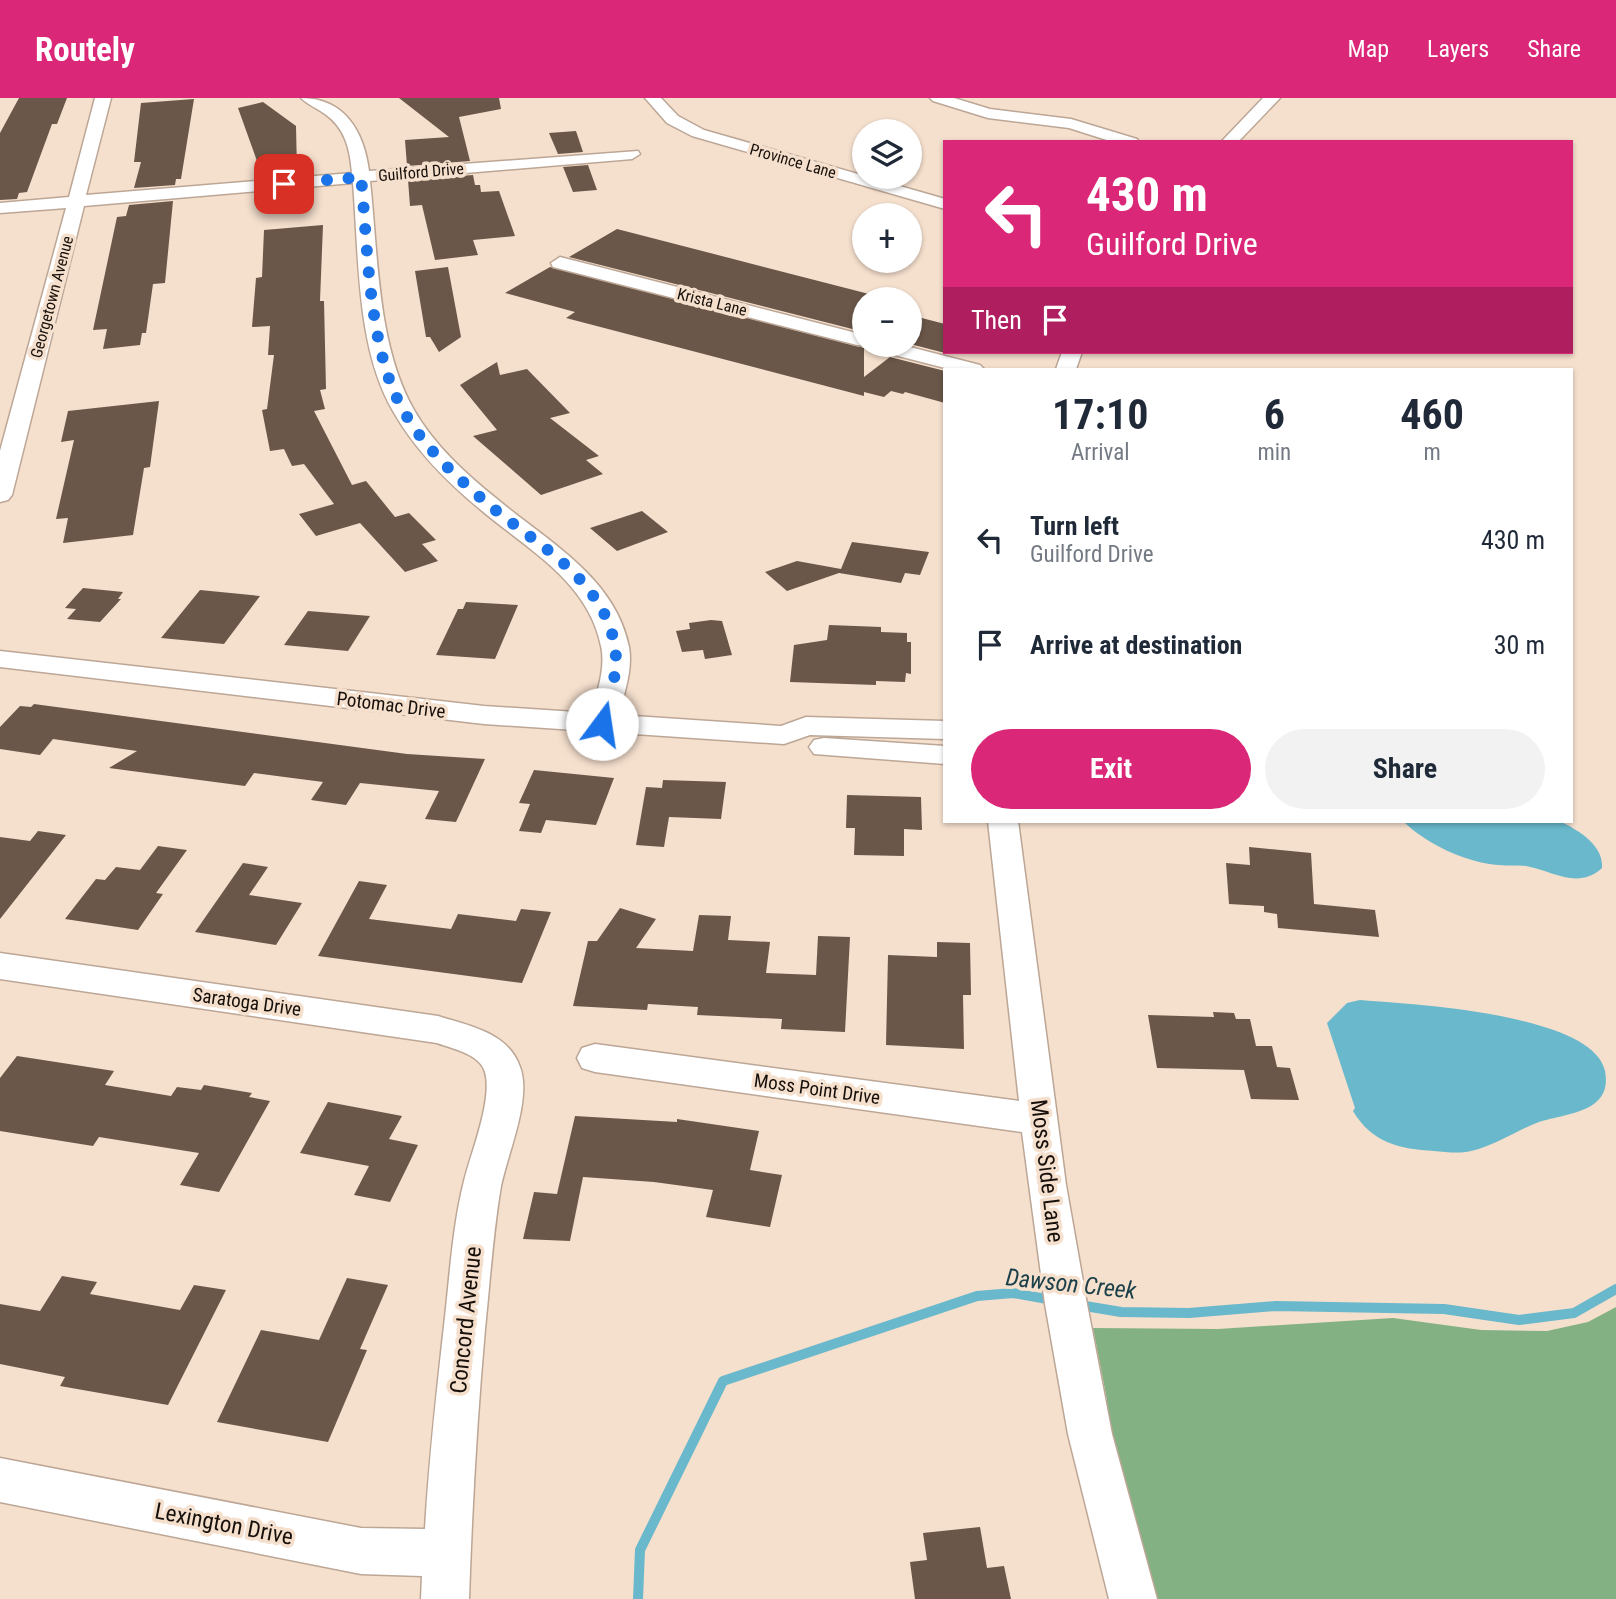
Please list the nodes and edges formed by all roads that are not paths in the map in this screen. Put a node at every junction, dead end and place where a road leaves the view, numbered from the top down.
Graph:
1 (103, 98) edge
2 (309, 98) edge
3 (653, 98) edge
4 (937, 98) edge
5 (1272, 98) edge
6 (1124, 140) edge
7 (1231, 140) edge
8 (632, 154) dead end
9 (361, 177) junction
10 (77, 201) junction
11 (943, 203) edge
12 (0, 208) edge
13 (560, 263) dead end
14 (852, 338) edge
15 (922, 356) edge
16 (969, 368) edge
17 (0, 495) edge
18 (0, 659) edge
19 (602, 724) junction
20 (943, 730) edge
21 (784, 735) junction
22 (943, 755) edge
23 (1003, 823) edge
24 (0, 966) edge
25 (491, 1049) joint
26 (595, 1058) dead end
27 (1039, 1119) junction
28 (0, 1480) edge
29 (449, 1553) junction
30 (445, 1599) edge
31 (1133, 1599) edge

1 - 10 street, Georgetown Avenue
2 - 9 street
3 - 11 street, Province Lane
4 - 6 street
5 - 7 street
8 - 9 street, Guilford Drive
9 - 10 street, Guilford Drive
9 - 19 street
10 - 12 street, Guilford Drive
10 - 17 street, Georgetown Avenue
13 - 14 street, Krista Lane
15 - 16 street
18 - 19 street, Potomac Drive
19 - 21 street, Potomac Drive
20 - 21 street, Potomac Drive
21 - 22 street, Potomac Drive
23 - 27 street, Moss Side Lane
24 - 25 street, Saratoga Drive
25 - 29 street, Concord Avenue
26 - 27 street, Moss Point Drive
27 - 31 street, Moss Side Lane
28 - 29 street, Lexington Drive
29 - 30 street, Concord Avenue

